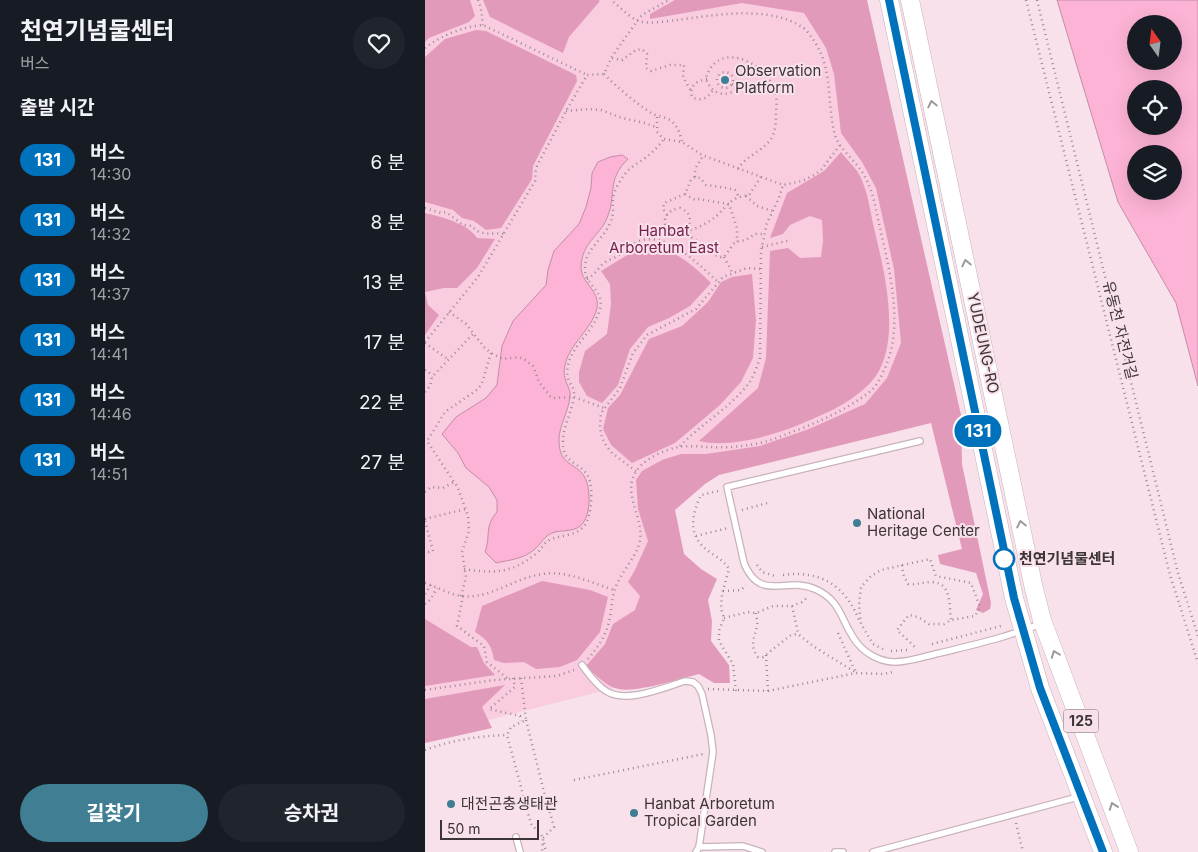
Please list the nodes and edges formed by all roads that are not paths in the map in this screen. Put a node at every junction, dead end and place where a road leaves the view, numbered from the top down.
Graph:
1 (889, 0) edge
2 (910, 0) edge
3 (920, 441) dead end
4 (1044, 624) junction
5 (1023, 630) junction
6 (582, 665) road end
7 (1081, 796) junction
8 (516, 837) dead end
9 (697, 849) edge
10 (520, 852) edge
11 (762, 852) edge
12 (835, 852) edge
13 (843, 852) edge
14 (873, 852) edge
15 (1103, 852) edge
16 (1129, 852) edge

1 - 5 main road, YUDEUNG-RO / 125
4 -> 2 main road, YUDEUNG-RO / 125
3 - 5 lane
4 - 5 lane
16 -> 4 main road, YUDEUNG-RO / 125
5 - 7 main road, YUDEUNG-RO / 125
6 - 9 lane
7 - 14 lane
7 - 15 main road, YUDEUNG-RO / 125
8 - 10 lane
9 - 11 lane
12 - 13 lane

